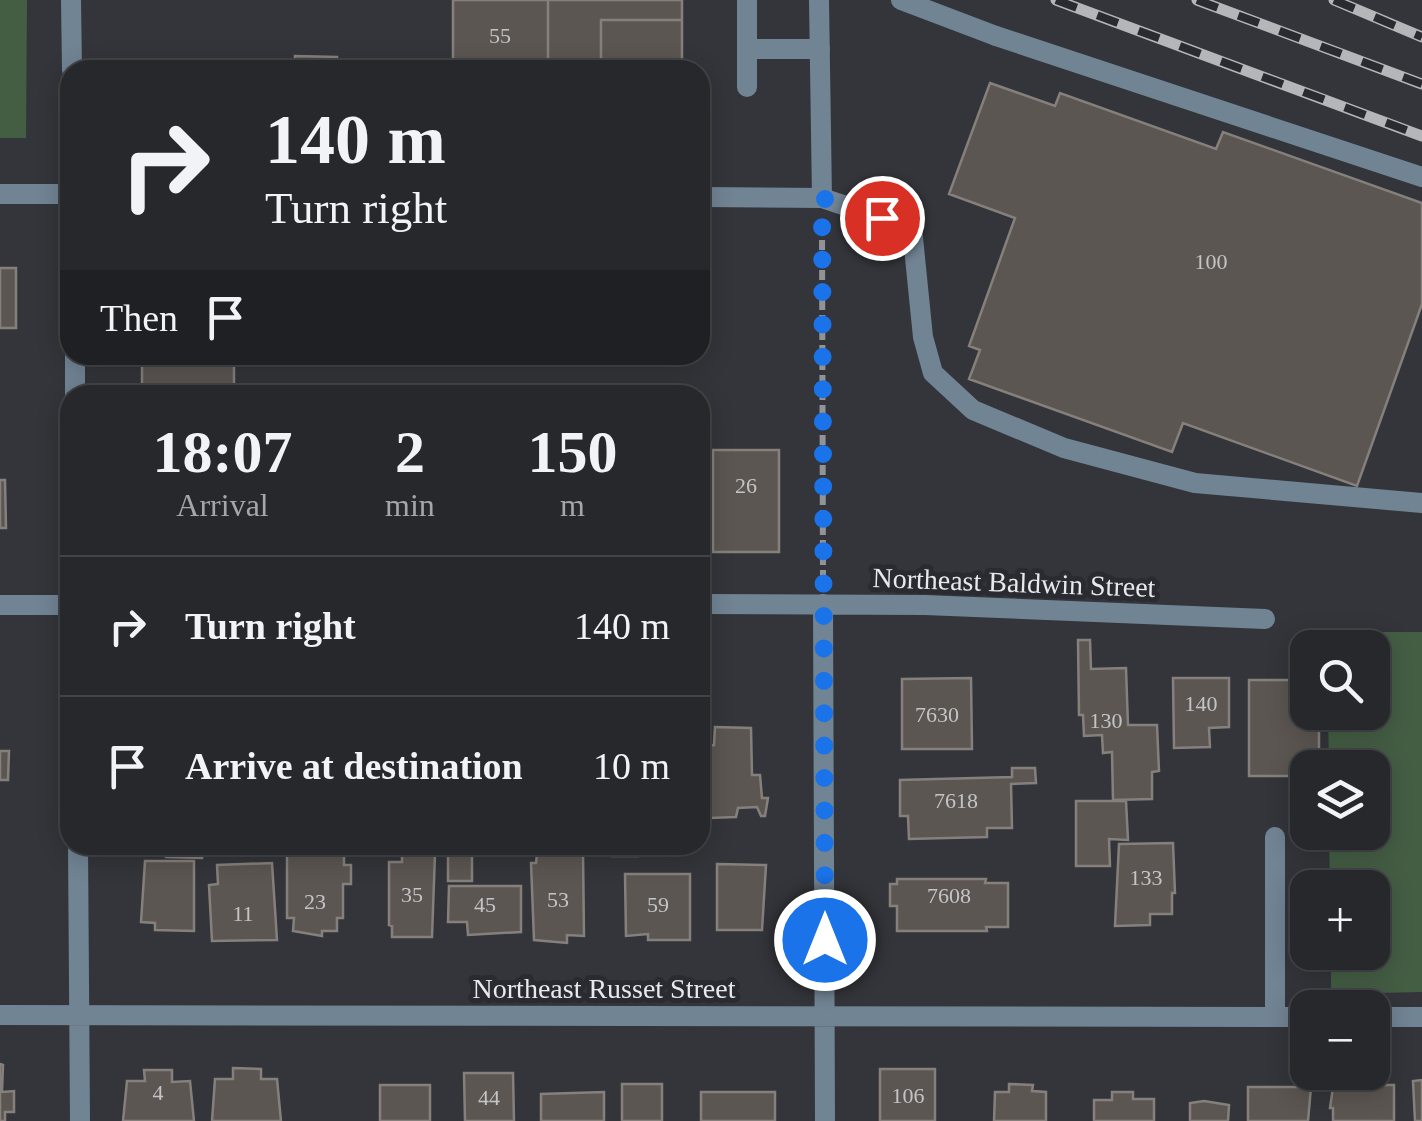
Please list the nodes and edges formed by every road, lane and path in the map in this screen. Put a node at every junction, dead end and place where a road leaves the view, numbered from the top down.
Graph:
1 (71, 0) edge
2 (747, 0) edge
3 (819, 0) edge
4 (902, 0) edge
5 (746, 49) junction
6 (820, 49) junction
7 (72, 60) edge
8 (746, 87) dead end
9 (1422, 176) edge
10 (0, 194) edge
11 (60, 194) edge
12 (710, 197) edge
13 (822, 198) junction
14 (1422, 503) edge
15 (710, 604) edge
16 (823, 604) junction
17 (0, 606) edge
18 (60, 606) edge
19 (1266, 619) dead end
20 (1275, 836) dead end
21 (78, 855) edge
22 (0, 1016) edge
23 (80, 1016) junction
24 (825, 1016) junction
25 (1275, 1017) junction
26 (1290, 1017) edge
27 (1390, 1017) edge
28 (1422, 1017) edge
29 (80, 1121) edge
30 (825, 1121) edge

1 - 7 street
2 - 5 street
3 - 6 street
4 - 9 street
5 - 6 street
5 - 8 street
6 - 13 street
10 - 11 street
12 - 13 street
13 - 14 street
13 - 16 path
15 - 16 street, Northeast Baldwin Street
16 - 19 street, Northeast Baldwin Street
16 - 24 street
17 - 18 street
20 - 25 street
21 - 23 street
22 - 23 street, Northeast Russet Street
23 - 24 street, Northeast Russet Street
23 - 29 street
24 - 25 street, Northeast Russet Street
24 - 30 street
25 - 26 street, Northeast Russet Street
27 - 28 street

